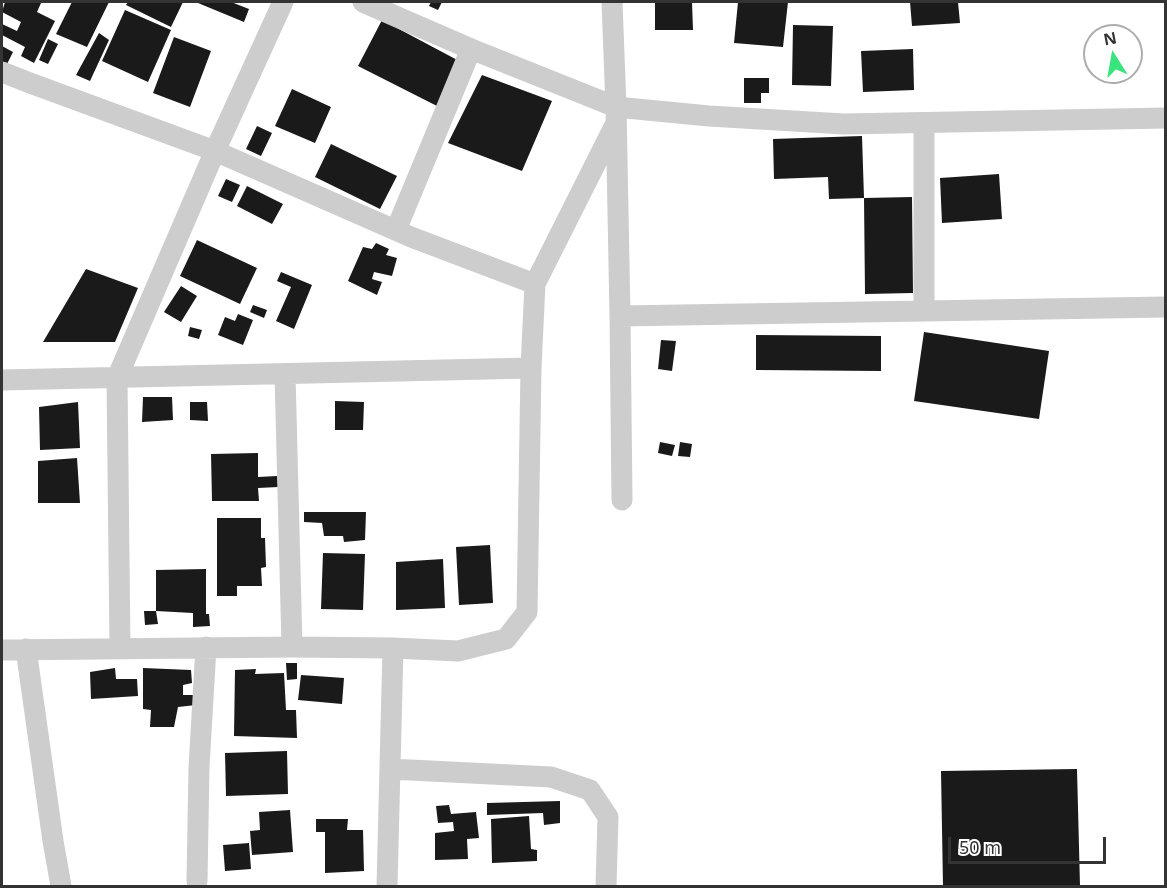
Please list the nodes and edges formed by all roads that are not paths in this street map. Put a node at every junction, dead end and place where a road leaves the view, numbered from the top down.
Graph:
1 (283, 2) edge
2 (363, 2) edge
3 (612, 2) edge
4 (471, 49) junction
5 (2, 72) edge
6 (616, 115) junction
7 (1166, 118) edge
8 (924, 123) junction
9 (215, 151) junction
10 (396, 230) junction
11 (535, 284) junction
12 (1166, 307) edge
13 (924, 311) junction
14 (620, 316) junction
15 (531, 368) junction
16 (285, 374) junction
17 (117, 378) junction
18 (2, 380) edge
19 (622, 500) dead end
20 (292, 646) junction
21 (206, 647) junction
22 (120, 648) junction
23 (393, 648) junction
24 (2, 650) edge
25 (26, 650) junction
26 (390, 769) junction
27 (197, 881) dead end
28 (61, 886) edge
29 (387, 886) edge
30 (606, 886) edge

1 - 9 street
2 - 4 street
3 - 6 street
4 - 6 street
4 - 10 street
5 - 9 street
6 - 8 street
6 - 11 street
6 - 14 street
7 - 8 street
8 - 13 street
9 - 10 street
9 - 17 street
10 - 11 street
11 - 15 street
12 - 13 street
13 - 14 street
14 - 19 street
15 - 16 street
15 - 23 street
16 - 17 street
16 - 20 street
17 - 18 street
17 - 22 street
20 - 21 street
20 - 23 street
21 - 22 street
21 - 27 street
22 - 25 street
23 - 26 street
24 - 25 street
25 - 28 street
26 - 29 street
26 - 30 street

